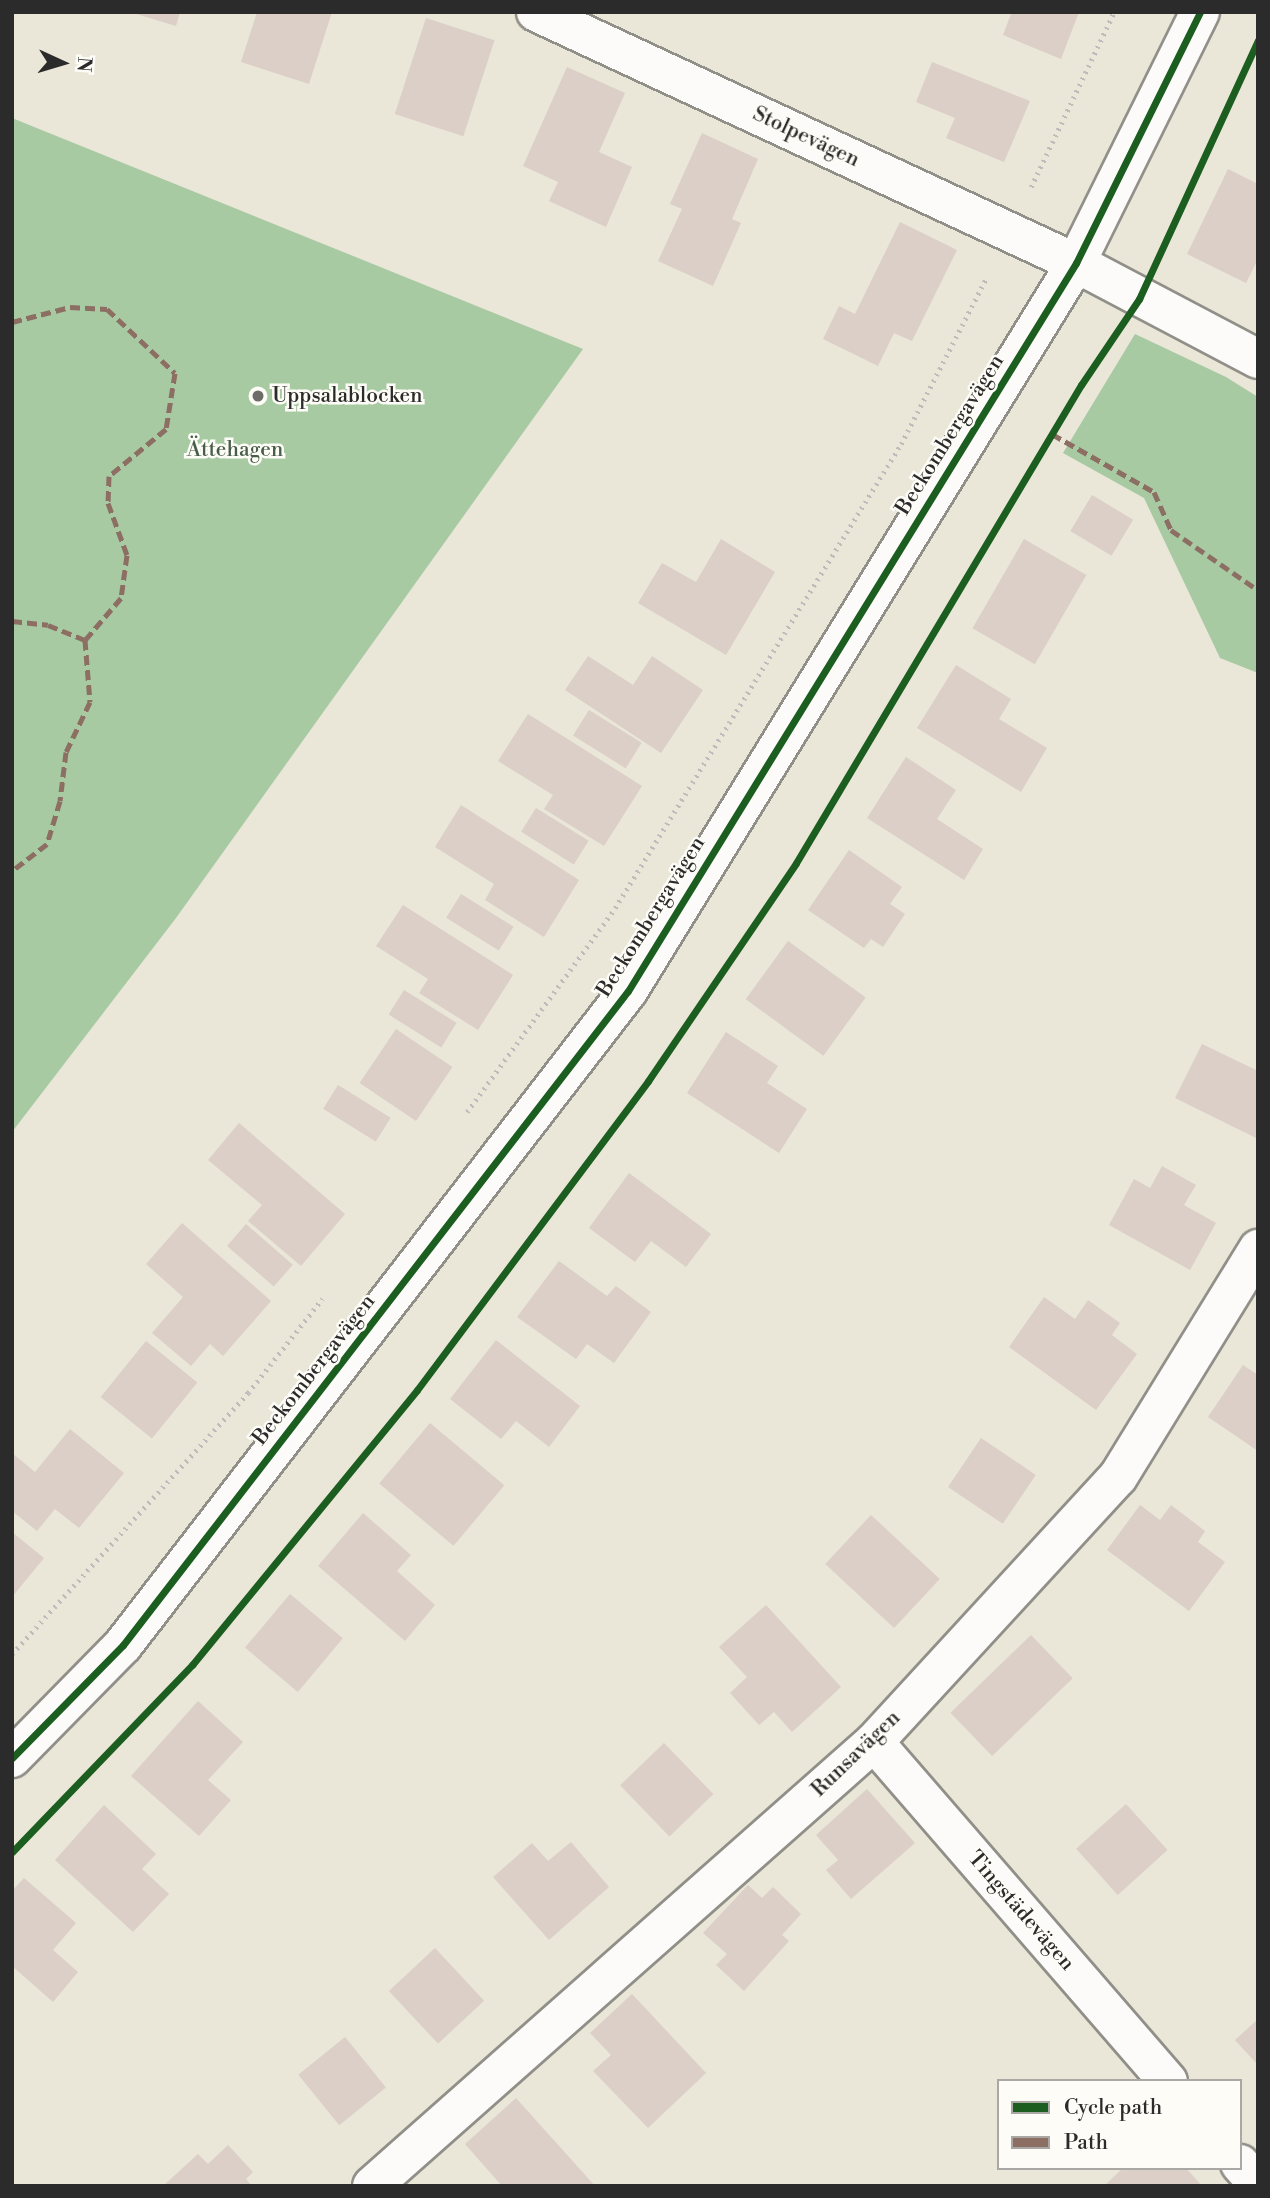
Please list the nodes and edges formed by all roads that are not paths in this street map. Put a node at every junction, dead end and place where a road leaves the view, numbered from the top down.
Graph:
1 (1200, 12) edge
2 (538, 13) edge
3 (1076, 263) junction
4 (1258, 359) edge
5 (1258, 1250) edge
6 (874, 1742) junction
7 (12, 1758) edge
8 (1166, 2079) edge
9 (1242, 2166) edge
10 (1258, 2185) edge
11 (372, 2186) edge

1 - 3 street, Beckombergavägen
2 - 3 street, Stolpevägen
3 - 4 street
3 - 7 street, Beckombergavägen
5 - 6 street, Runsavägen
6 - 8 street, Tingstädevägen
6 - 11 street, Runsavägen
9 - 10 street

